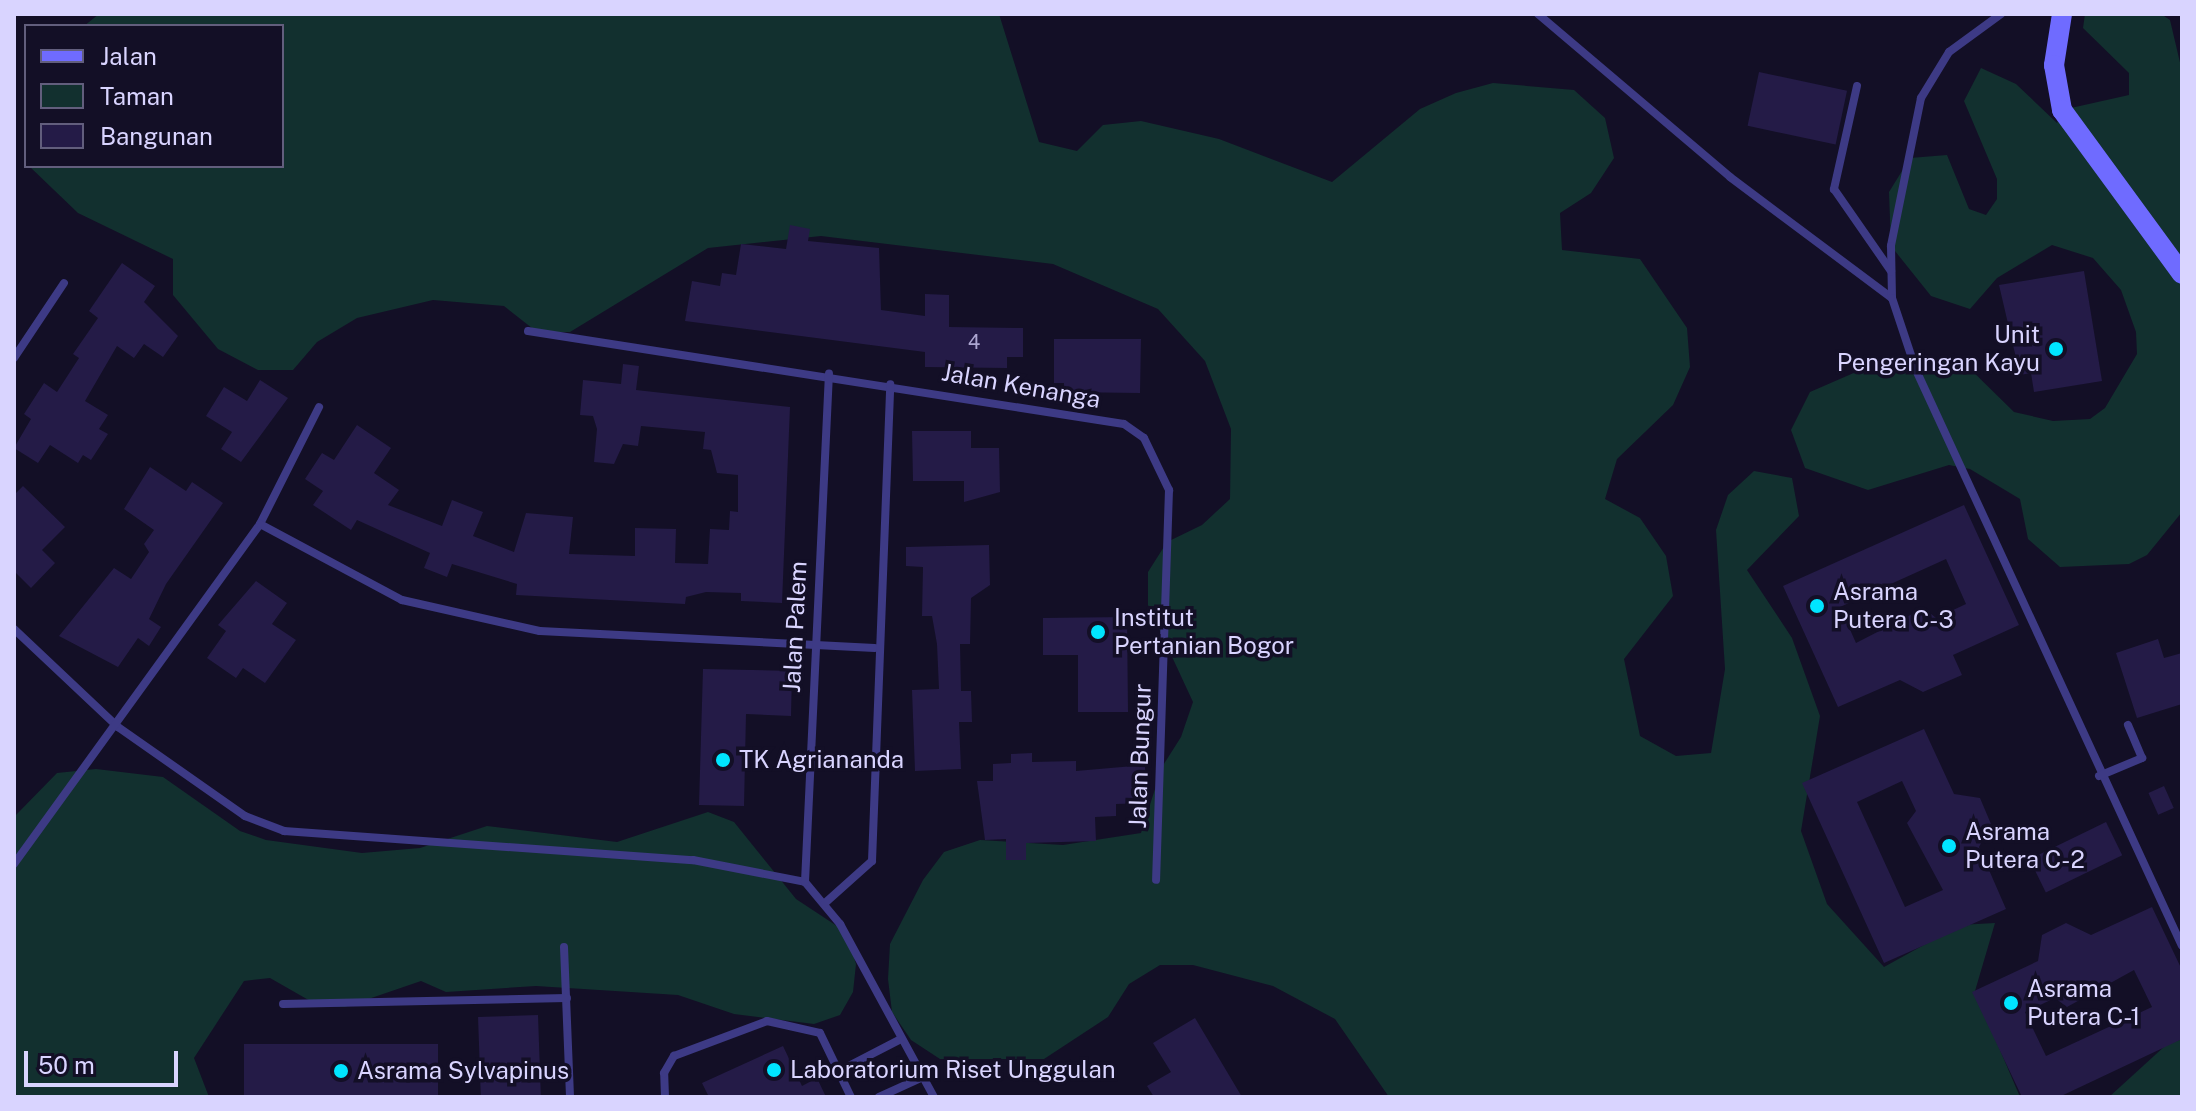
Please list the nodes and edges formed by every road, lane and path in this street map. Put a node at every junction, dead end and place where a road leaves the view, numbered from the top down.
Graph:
1 (1538, 14) edge
2 (2001, 14) edge
3 (2062, 14) edge
4 (1857, 86) dead end
5 (1891, 272) junction
6 (2182, 274) edge
7 (64, 283) dead end
8 (1892, 298) junction
9 (528, 331) dead end
10 (14, 358) edge
11 (829, 374) junction
12 (890, 384) junction
13 (319, 407) dead end
14 (1169, 490) joint
15 (260, 524) junction
16 (14, 629) edge
17 (813, 648) junction
18 (875, 648) junction
19 (2128, 725) dead end
20 (118, 727) junction
21 (2099, 776) junction
22 (14, 864) edge
23 (1156, 880) dead end
24 (805, 882) junction
25 (825, 903) junction
26 (2182, 946) edge
27 (564, 947) dead end
28 (567, 998) junction
29 (283, 1004) dead end
30 (901, 1039) junction
31 (839, 1071) junction
32 (923, 1077) junction
33 (570, 1097) edge
34 (665, 1097) edge
35 (851, 1097) edge
36 (879, 1097) edge
37 (934, 1097) edge

1 - 8 lane
2 - 5 lane
3 - 6 street
4 - 5 lane
5 - 8 lane
7 - 10 lane
8 - 21 lane
9 - 11 lane, Jalan Kenanga
11 - 12 lane, Jalan Kenanga
11 - 17 lane, Jalan Palem
12 - 14 lane, Jalan Kenanga
12 - 18 lane
13 - 15 lane
14 - 23 lane, Jalan Bungur
15 - 17 lane
15 - 20 lane
16 - 20 lane
17 - 18 lane
17 - 24 lane, Jalan Palem
18 - 25 lane
19 - 21 lane
20 - 22 lane
20 - 24 lane
21 - 26 lane
24 - 25 lane
25 - 30 lane
27 - 28 lane
28 - 29 lane
28 - 33 lane
30 - 31 lane
30 - 32 lane
31 - 34 lane
31 - 35 lane
32 - 36 lane
32 - 37 lane

